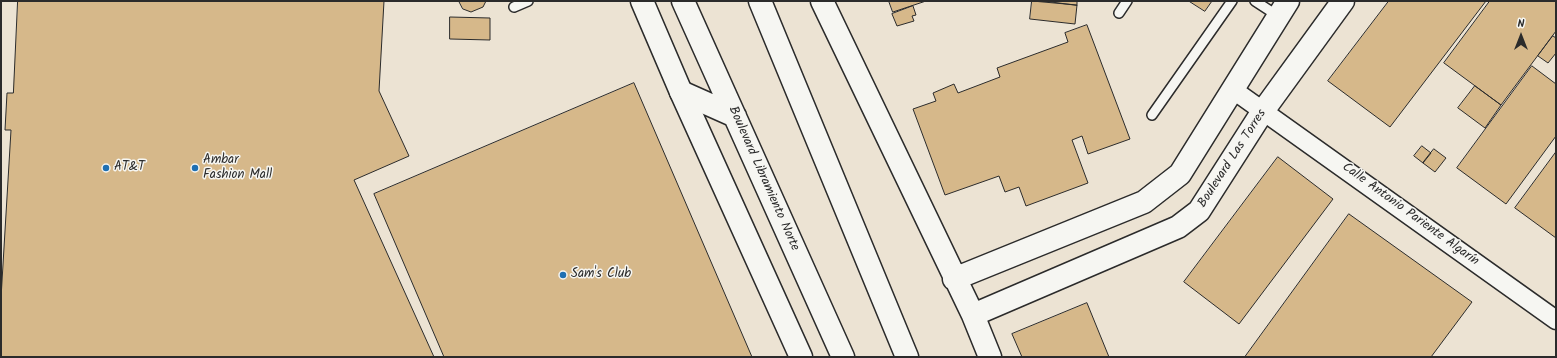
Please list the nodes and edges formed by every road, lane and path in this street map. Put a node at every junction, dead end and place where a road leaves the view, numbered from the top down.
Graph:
1 (528, 1) edge
2 (642, 1) edge
3 (683, 1) edge
4 (760, 1) edge
5 (822, 1) edge
6 (1127, 1) edge
7 (1232, 1) edge
8 (1255, 1) edge
9 (1343, 1) edge
10 (514, 7) dead end
11 (1283, 9) edge
12 (1119, 13) dead end
13 (1232, 89) junction
14 (681, 92) junction
15 (1263, 111) junction
16 (1152, 115) dead end
17 (735, 116) junction
18 (954, 279) junction
19 (973, 316) junction
20 (1556, 320) edge
21 (907, 355) edge
22 (801, 357) edge
23 (843, 357) edge
24 (990, 357) edge

1 - 10 lane
2 - 14 main road
3 - 17 main road, Boulevard Libramiento Norte
4 - 21 main road
5 - 18 main road
6 - 12 lane
7 - 16 lane
8 - 11 lane
9 - 15 main road, Boulevard Las Torres
11 - 13 main road
13 - 15 street, Calle Antonio Pariente Algarín
13 - 18 main road
14 - 17 main road
14 - 22 main road
15 - 19 main road, Boulevard Las Torres
15 - 20 street, Calle Antonio Pariente Algarín
17 - 23 main road, Boulevard Libramiento Norte
18 - 19 main road
19 - 24 main road

